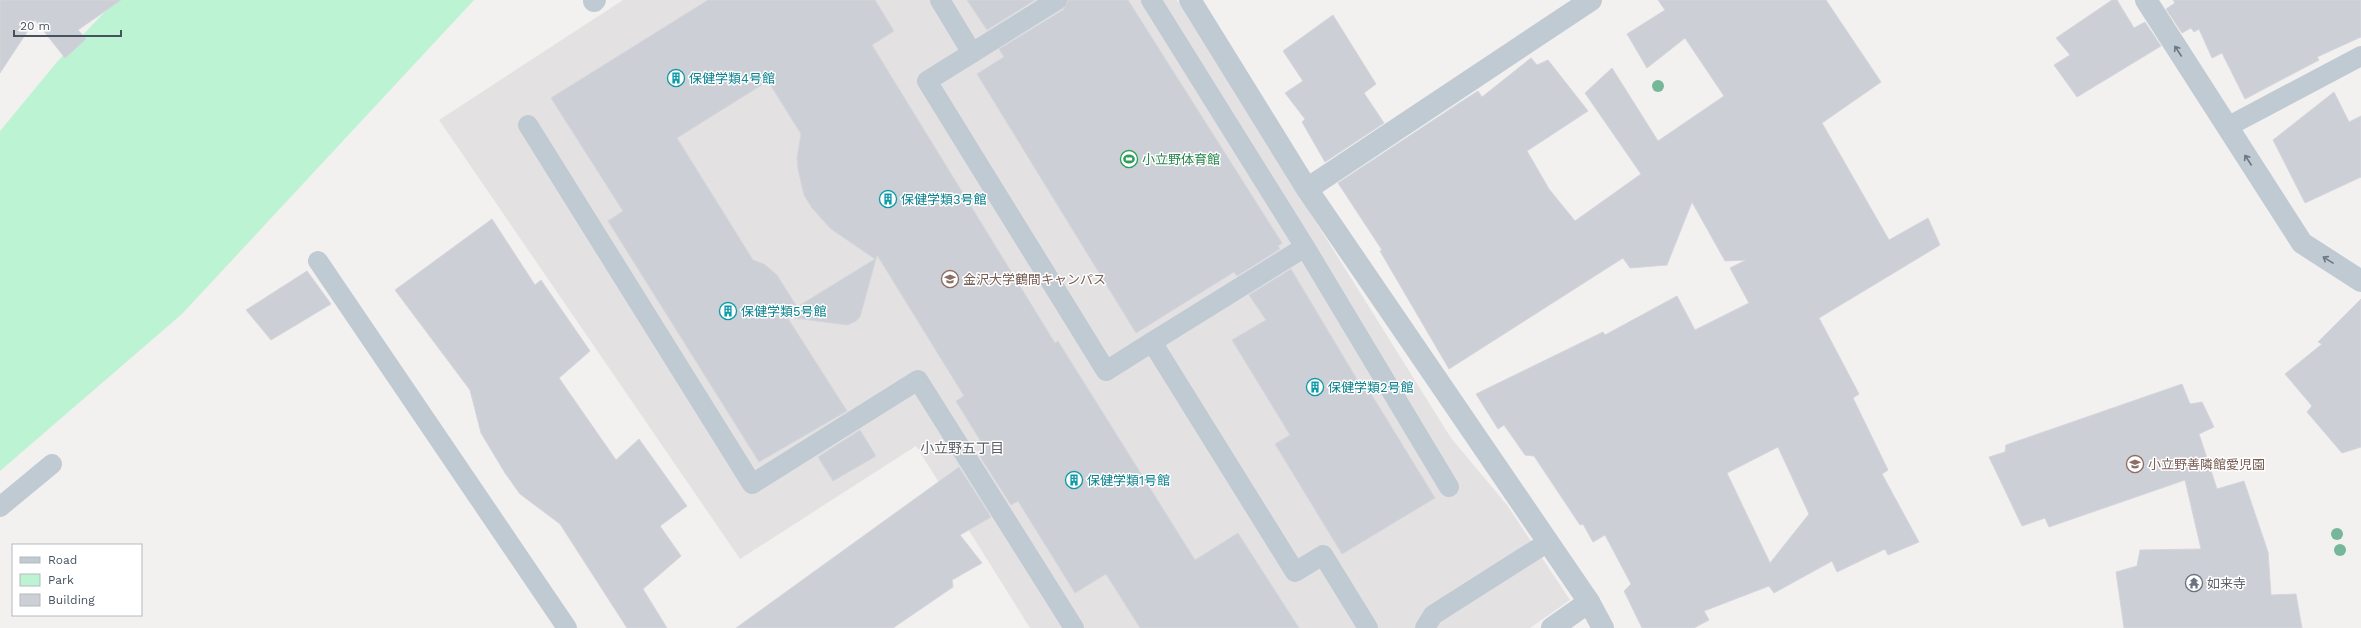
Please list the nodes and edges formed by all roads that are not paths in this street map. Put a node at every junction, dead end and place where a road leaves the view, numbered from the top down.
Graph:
1 (940, 0) edge
2 (1057, 0) edge
3 (1151, 0) edge
4 (1190, 0) edge
5 (1591, 0) edge
6 (2146, 0) edge
7 (972, 53) junction
8 (2361, 56) edge
9 (528, 125) dead end
10 (2227, 127) junction
11 (1307, 189) junction
12 (1305, 247) junction
13 (318, 261) dead end
14 (2361, 281) edge
15 (1152, 342) junction
16 (52, 464) dead end
17 (1449, 487) dead end
18 (0, 507) edge
19 (1548, 542) junction
20 (1589, 602) junction
21 (567, 628) edge
22 (1074, 628) edge
23 (1368, 628) edge
24 (1425, 628) edge
25 (1552, 628) edge
26 (1603, 628) edge

1 - 7 lane
2 - 7 lane
3 - 12 lane
4 - 11 street
5 - 11 street
10 -> 6 street
7 - 15 lane
8 - 10 lane
9 - 22 lane
14 -> 10 street
11 - 19 street
12 - 15 lane
12 - 17 lane
13 - 21 lane
15 - 23 lane
16 - 18 lane
19 - 20 street
19 - 24 lane
20 - 25 street
20 - 26 street

